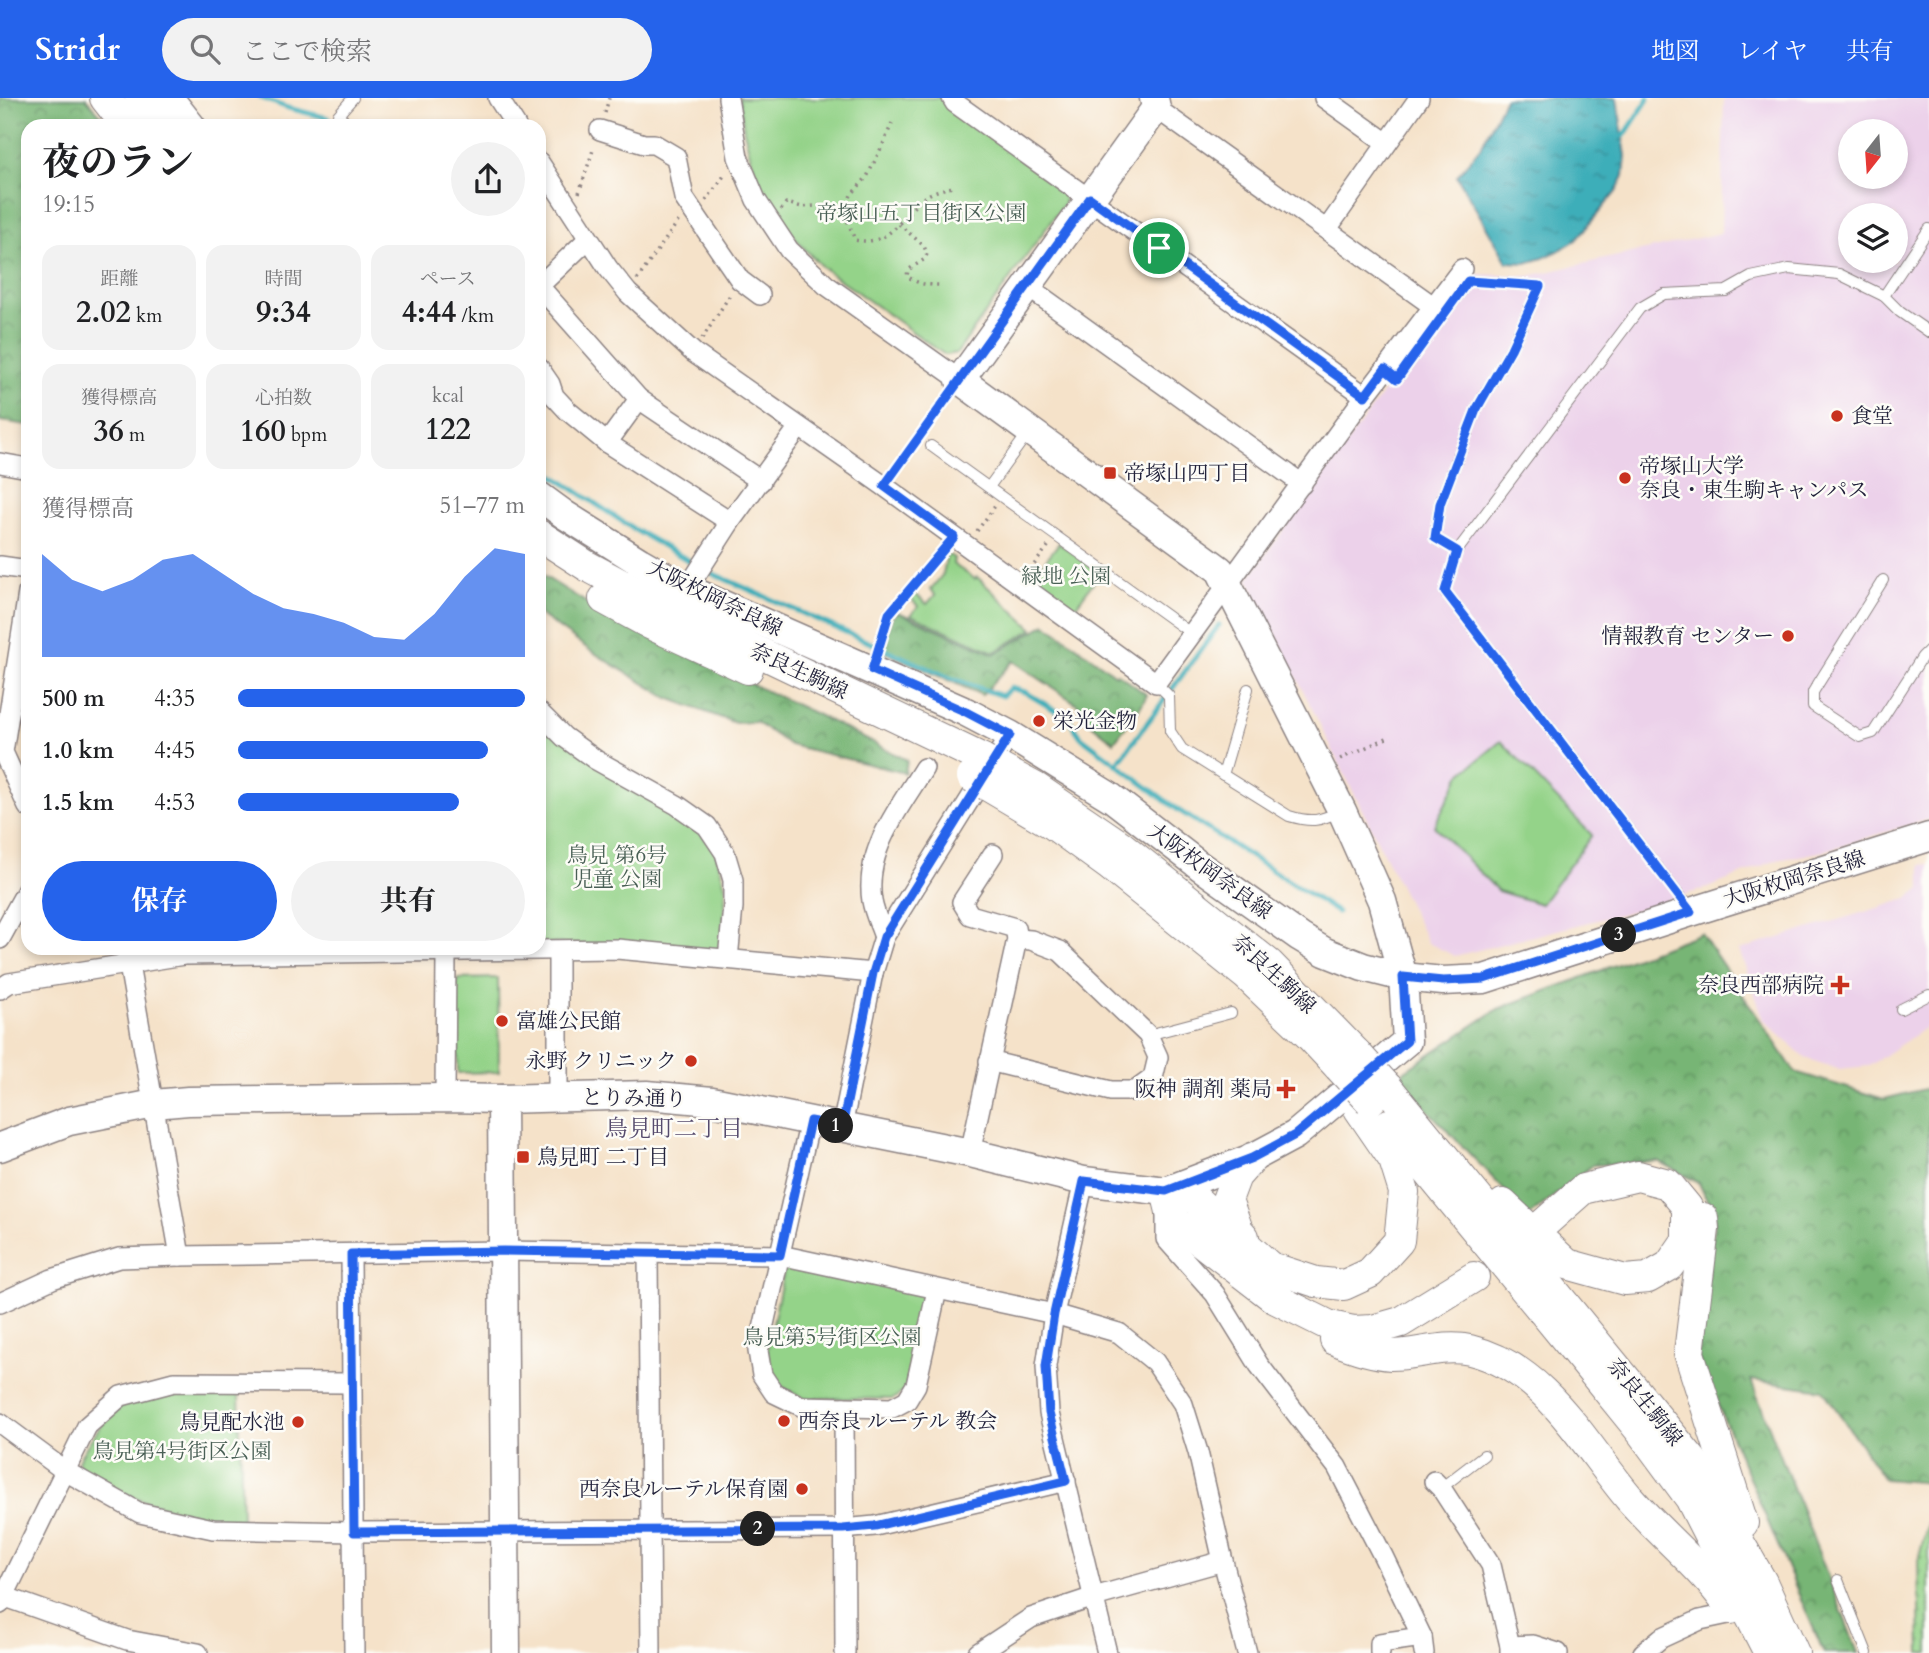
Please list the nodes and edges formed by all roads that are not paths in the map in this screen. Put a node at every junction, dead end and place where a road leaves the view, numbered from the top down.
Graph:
1 (105, 98) edge
2 (140, 98) edge
3 (169, 98) edge
4 (353, 98) edge
5 (498, 98) edge
6 (727, 98) edge
7 (952, 98) edge
8 (1324, 98) edge
9 (1419, 98) edge
10 (1155, 103) edge
11 (122, 119) edge
12 (158, 119) edge
13 (186, 119) edge
14 (343, 119) edge
15 (512, 119) edge
16 (600, 130) road end
17 (1387, 143) junction
18 (546, 173) edge
19 (1090, 198) junction
20 (1327, 229) junction
21 (1929, 229) edge
22 (588, 239) junction
23 (1462, 269) dead end
24 (546, 279) edge
25 (1028, 287) junction
26 (546, 294) edge
27 (760, 295) dead end
28 (1884, 296) junction
29 (1433, 306) junction
30 (1929, 332) edge
31 (1385, 369) junction
32 (546, 378) edge
33 (960, 380) junction
34 (1365, 396) junction
35 (639, 399) junction
36 (799, 427) junction
37 (1030, 431) junction
38 (607, 443) junction
39 (931, 446) dead end
40 (0, 463) edge
41 (21, 467) edge
42 (761, 481) junction
43 (1302, 484) junction
44 (989, 487) junction
45 (546, 501) edge
46 (730, 522) junction
47 (546, 540) edge
48 (1457, 551) junction
49 (546, 564) edge
50 (0, 566) edge
51 (21, 569) edge
52 (1883, 580) dead end
53 (1229, 584) junction
54 (687, 589) junction
55 (1193, 634) junction
56 (21, 638) edge
57 (1929, 650) edge
58 (1156, 683) junction
59 (1248, 689) dead end
60 (546, 719) edge
61 (1010, 735) junction
62 (924, 768) dead end
63 (986, 773) junction
64 (1223, 775) junction
65 (21, 792) edge
66 (1342, 811) junction
67 (1929, 837) edge
68 (993, 854) dead end
69 (21, 900) edge
70 (1691, 912) junction
71 (884, 937) junction
72 (0, 939) edge
73 (1017, 939) junction
74 (546, 951) edge
75 (558, 951) junction
76 (184, 955) edge
77 (446, 955) edge
78 (127, 956) edge
79 (728, 959) junction
80 (873, 973) junction
81 (1403, 977) junction
82 (0, 989) edge
83 (1929, 995) edge
84 (1901, 1009) dead end
85 (1231, 1013) dead end
86 (1148, 1035) junction
87 (989, 1061) junction
88 (1342, 1066) junction
89 (558, 1097) junction
90 (445, 1098) junction
91 (502, 1099) junction
92 (1372, 1099) junction
93 (154, 1104) junction
94 (810, 1121) junction
95 (842, 1127) junction
96 (0, 1147) edge
97 (970, 1153) junction
98 (1252, 1158) junction
99 (1084, 1181) junction
100 (1166, 1191) junction
101 (503, 1251) junction
102 (351, 1254) junction
103 (648, 1254) junction
104 (780, 1255) junction
105 (180, 1256) junction
106 (1270, 1267) junction
107 (937, 1290) junction
108 (1274, 1298) junction
109 (0, 1303) edge
110 (1054, 1314) junction
111 (351, 1383) junction
112 (844, 1407) junction
113 (0, 1423) edge
114 (1484, 1455) dead end
115 (65, 1471) junction
116 (1066, 1481) junction
117 (1438, 1485) joint
118 (843, 1529) junction
119 (650, 1530) junction
120 (505, 1531) junction
121 (354, 1532) junction
122 (1223, 1561) junction
123 (1838, 1580) dead end
124 (1762, 1582) junction
125 (1094, 1597) junction
126 (1, 1598) edge
127 (1733, 1613) junction
128 (1423, 1645) edge
129 (1510, 1650) edge
130 (198, 1653) edge
131 (354, 1653) edge
132 (506, 1653) edge
133 (651, 1653) edge
134 (845, 1653) edge
135 (978, 1653) edge
136 (1107, 1653) edge
137 (1247, 1653) edge
138 (1380, 1653) edge
139 (1558, 1653) edge
140 (1643, 1653) edge
141 (1752, 1653) edge
142 (1769, 1653) edge
143 (1794, 1653) edge
144 (1867, 1653) edge

1 - 11 main road
2 - 12 main road
3 - 13 street
4 - 14 lane
5 - 15 street
6 - 33 street
7 - 19 street
8 - 17 street
9 - 17 street
10 - 19 street
10 - 20 street
16 - 27 street
17 - 20 street
18 - 22 street
19 - 25 street
19 - 34 street
20 - 29 street
21 - 28 lane
22 - 24 street
22 - 36 street
23 - 29 street
25 - 33 street
25 - 43 street
26 - 35 street
28 - 30 lane
28 - 48 lane
29 - 31 street
31 - 34 street
31 - 48 lane
32 - 38 street
33 - 37 street
34 - 43 street
35 - 38 street
35 - 42 street
36 - 42 street
36 - 58 street
37 - 44 lane
37 - 53 street
38 - 46 street
39 - 44 lane
40 - 41 street
42 - 46 street
43 - 53 street
44 - 55 lane
45 - 54 street, 大阪枚岡奈良線
46 - 54 street
47 - 63 main road, 奈良生駒線
48 - 70 lane
49 - 63 main road, 奈良生駒線
50 - 51 street
52 - 57 lane
53 - 55 street
53 - 66 street
54 - 61 street, 大阪枚岡奈良線
55 - 58 street
56 - 65 street
58 - 64 lane
59 - 64 lane
60 - 79 street
61 - 71 street
61 - 81 street, 大阪枚岡奈良線
62 - 71 street
63 - 88 main road, 奈良生駒線
63 - 88 main road, 奈良生駒線
64 - 66 lane
66 - 81 street
67 - 70 street, 大阪枚岡奈良線
68 - 73 street
69 - 72 street
70 - 81 street, 大阪枚岡奈良線
71 - 80 street
73 - 86 street
73 - 87 street
74 - 75 street
75 - 79 street
75 - 89 street
76 - 78 street
77 - 90 street
78 - 82 street
78 - 93 street
79 - 80 street
80 - 95 street
81 - 98 street, とりみ通り
83 - 84 lane
85 - 86 lane
86 - 87 street
87 - 97 street
88 - 92 main road, 奈良生駒線, bridge
89 - 91 street, とりみ通り
89 - 94 street, とりみ通り
90 - 91 street, とりみ通り
90 - 93 street, とりみ通り
91 - 101 street
92 - 106 main road
92 - 124 main road, 奈良生駒線
92 - 124 main road
92 - 142 main road, 奈良生駒線
93 - 96 street, とりみ通り
93 - 105 street
94 - 95 street, とりみ通り
94 - 104 street
95 - 97 street, とりみ通り
97 - 99 street, とりみ通り
98 - 100 street, とりみ通り
98 - 106 main road
99 - 100 street, とりみ通り
99 - 110 street
100 - 106 main road
100 - 108 main road
100 - 128 street
101 - 102 street
101 - 103 street
101 - 120 street
102 - 105 street
102 - 111 street
103 - 104 street
103 - 119 street
104 - 107 street
104 - 112 street
105 - 109 street
106 - 108 main road
107 - 110 street
107 - 112 street
108 - 127 main road
110 - 116 street
110 - 122 street
111 - 115 street
111 - 121 street
112 - 118 street
113 - 115 street
114 - 117 lane
115 - 121 street
115 - 126 street
116 - 118 street
116 - 125 street
117 - 129 street
118 - 119 street
118 - 134 street
119 - 120 street
119 - 133 street
120 - 121 street
120 - 132 street
121 - 131 street
122 - 125 street
122 - 137 street
123 - 144 lane
124 - 143 main road, 奈良生駒線
125 - 135 street
125 - 136 street
126 - 130 street
127 - 140 street
127 - 141 main road
128 - 138 street
129 - 139 street

